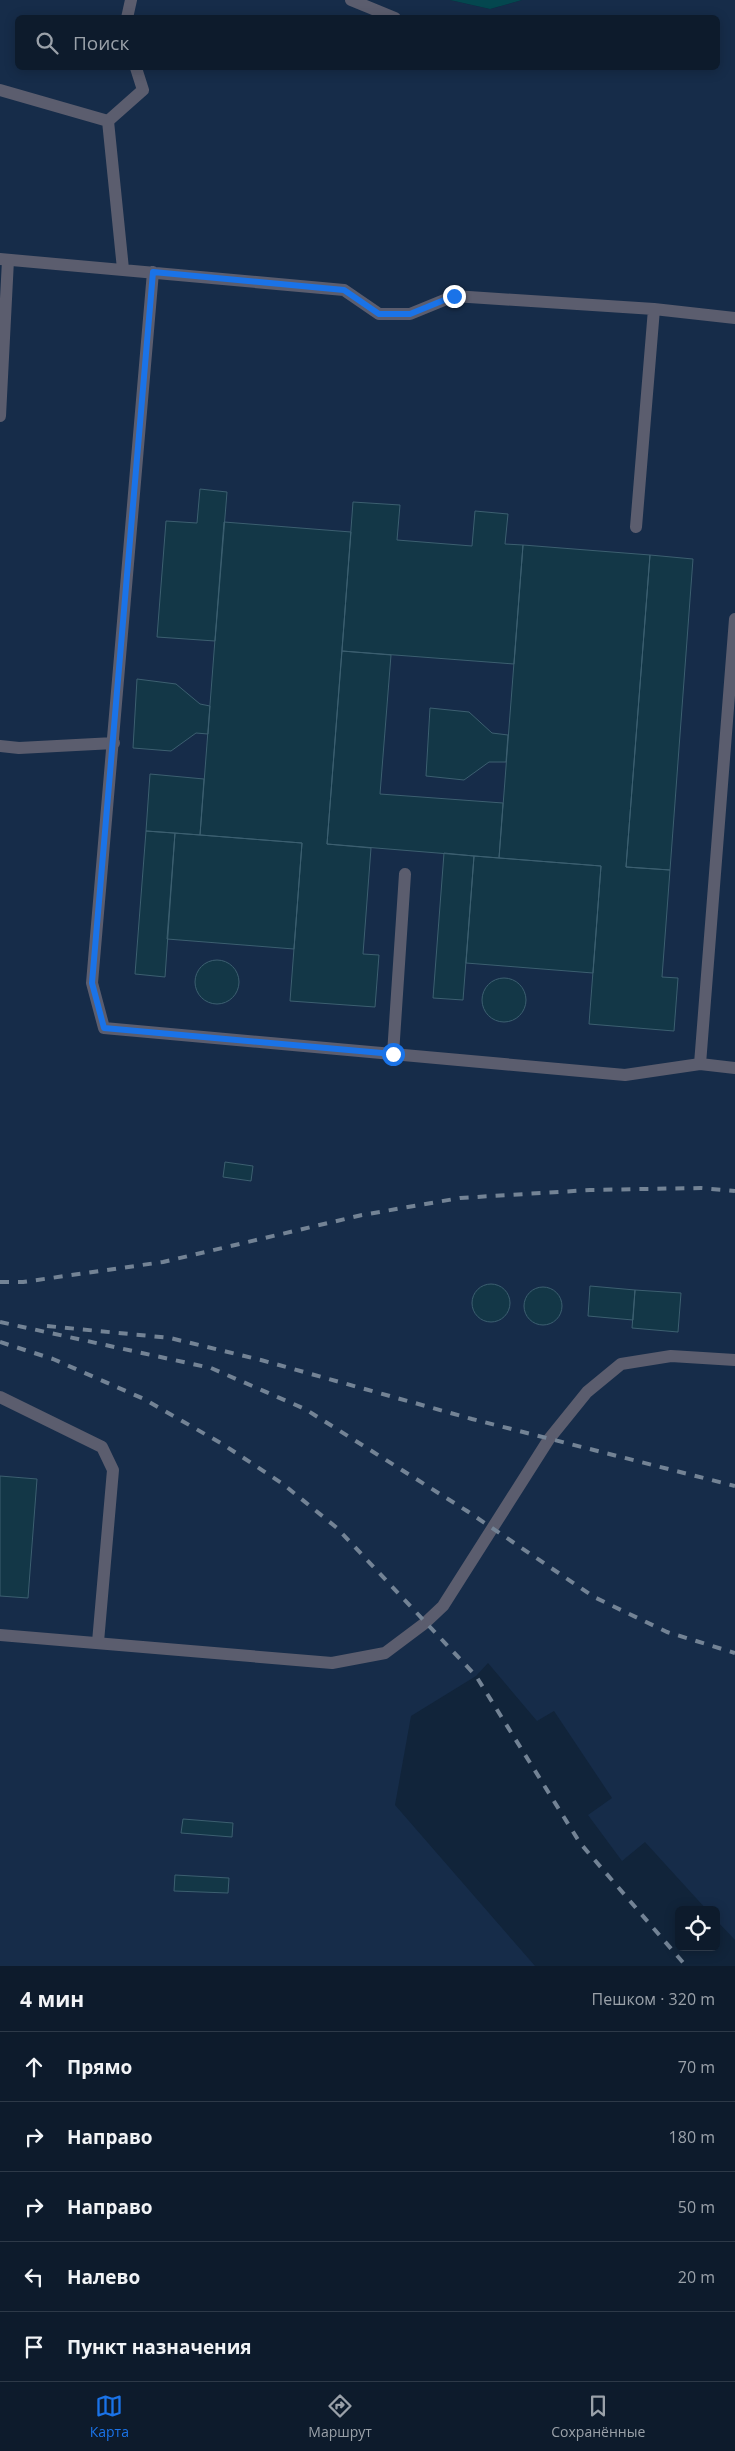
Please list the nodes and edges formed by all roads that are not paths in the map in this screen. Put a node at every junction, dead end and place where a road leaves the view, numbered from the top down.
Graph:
1 (131, 0) edge
2 (351, 0) edge
3 (128, 15) edge
4 (388, 15) edge
5 (137, 70) edge
6 (0, 90) edge
7 (108, 121) junction
8 (4, 260) edge
9 (123, 269) junction
10 (153, 272) junction
11 (654, 309) junction
12 (735, 318) edge
13 (0, 416) edge
14 (636, 527) dead end
15 (735, 619) edge
16 (114, 743) junction
17 (0, 746) edge
18 (405, 874) dead end
19 (393, 1054) junction
20 (700, 1064) junction
21 (735, 1068) edge
22 (735, 1360) edge
23 (0, 1397) edge
24 (0, 1635) edge
25 (98, 1642) junction

1 - 3 lane
2 - 4 lane
5 - 7 lane
6 - 7 lane
7 - 9 lane
8 - 9 lane
8 - 13 lane
9 - 10 lane
10 - 11 lane
10 - 16 lane
11 - 12 lane
11 - 14 lane
15 - 20 lane
16 - 17 lane
16 - 19 lane
18 - 19 lane
19 - 20 lane
20 - 21 lane
22 - 25 lane
23 - 25 lane
24 - 25 lane

